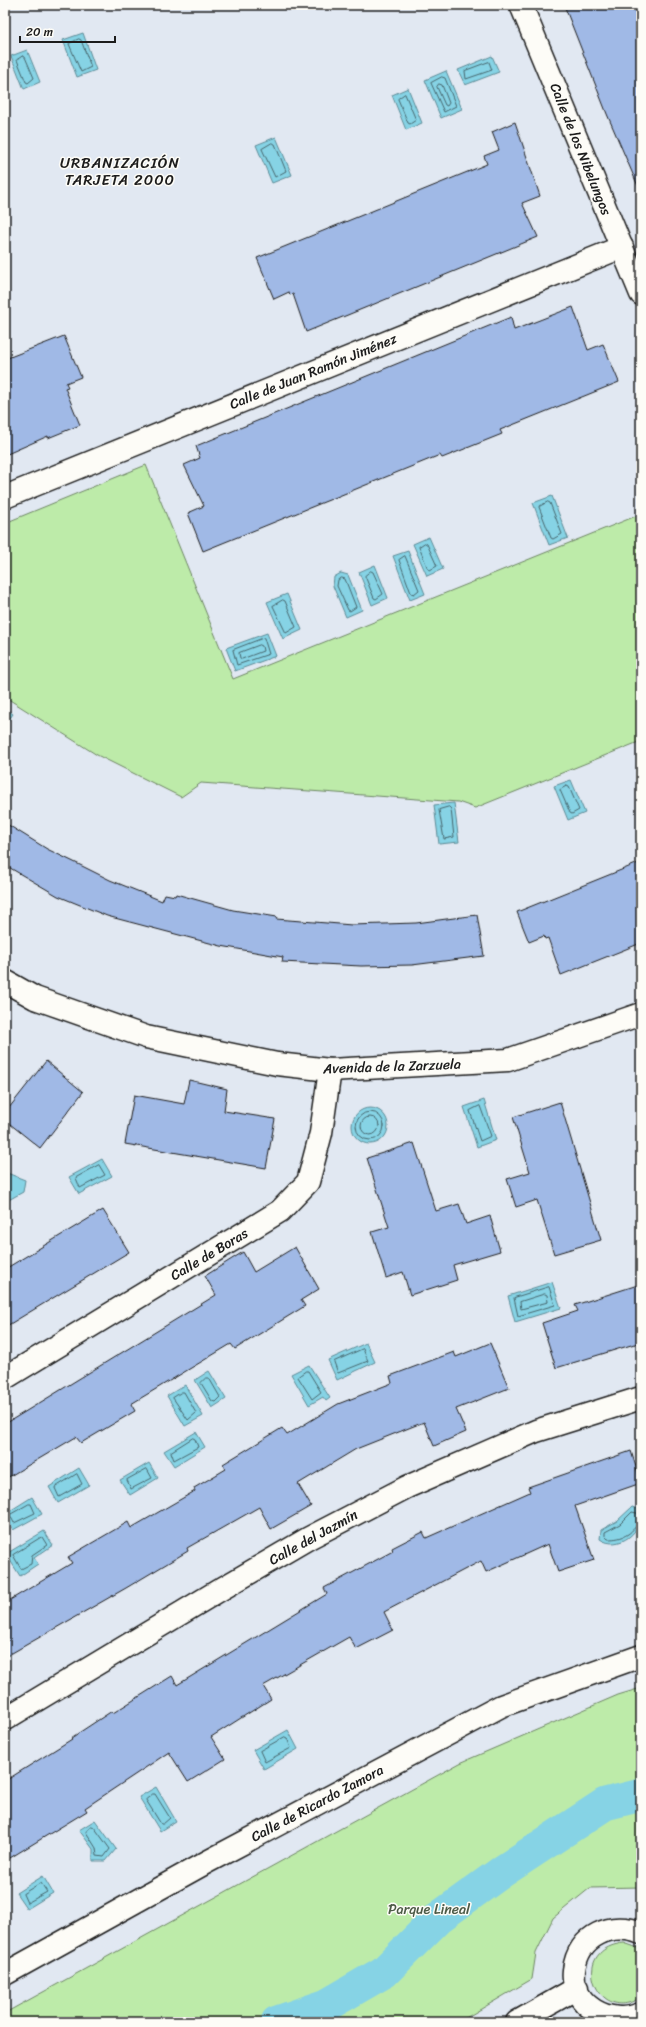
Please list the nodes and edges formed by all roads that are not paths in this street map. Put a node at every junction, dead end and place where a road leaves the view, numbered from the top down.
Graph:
1 (521, 5) edge
2 (622, 247) junction
3 (641, 294) edge
4 (5, 497) edge
5 (5, 981) edge
6 (641, 1014) edge
7 (330, 1070) junction
8 (5, 1378) edge
9 (641, 1398) edge
10 (641, 1656) edge
11 (5, 1720) edge
12 (641, 1932) edge
13 (5, 1974) edge
14 (577, 1988) junction
15 (634, 2019) edge
16 (517, 2022) edge

1 - 2 street, Calle de los Nibelungos
2 - 3 street, Calle de los Nibelungos
2 - 4 street, Calle de Juan Ramón Jiménez
5 - 7 street, Avenida de la Zarzuela
6 - 7 street, Avenida de la Zarzuela
7 - 8 street, Calle de Boras
9 - 11 street, Calle del Jazmín
10 - 13 street, Calle de Ricardo Zamora
12 - 14 street
14 - 15 street
14 - 16 street

